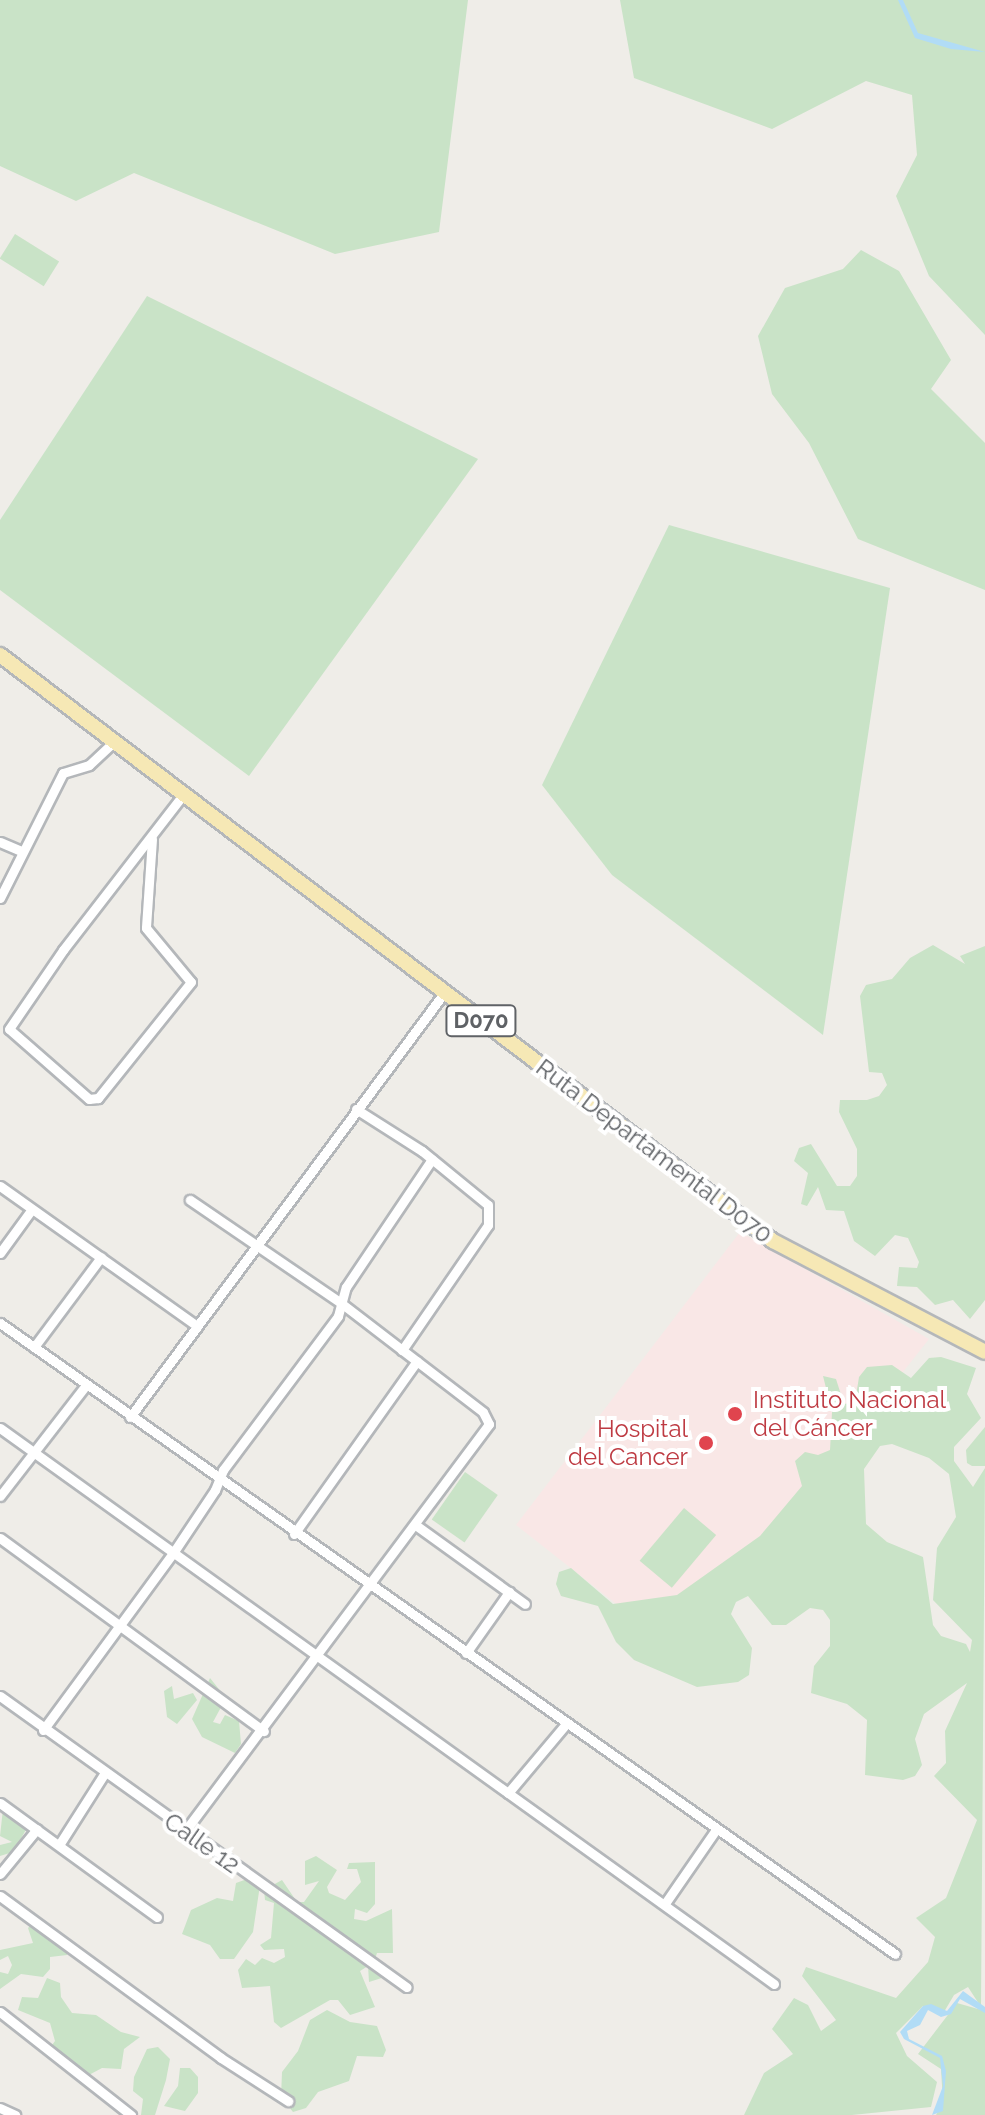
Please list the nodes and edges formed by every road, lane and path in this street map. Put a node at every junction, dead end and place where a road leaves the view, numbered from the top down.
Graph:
1 (0, 655) edge
2 (114, 742) junction
3 (183, 795) junction
4 (152, 839) junction
5 (0, 842) edge
6 (21, 851) junction
7 (0, 898) edge
8 (444, 993) junction
9 (356, 1109) junction
10 (432, 1159) junction
11 (0, 1186) edge
12 (190, 1200) dead end
13 (32, 1209) junction
14 (255, 1246) junction
15 (0, 1253) edge
16 (101, 1257) junction
17 (341, 1303) junction
18 (0, 1323) edge
19 (197, 1326) junction
20 (34, 1347) junction
21 (402, 1350) junction
22 (985, 1352) edge
23 (417, 1361) junction
24 (86, 1385) junction
25 (130, 1417) junction
26 (0, 1428) edge
27 (35, 1453) junction
28 (219, 1481) junction
29 (0, 1496) edge
30 (417, 1526) junction
31 (294, 1534) junction
32 (0, 1538) edge
33 (173, 1553) junction
34 (367, 1584) junction
35 (509, 1592) junction
36 (525, 1604) dead end
37 (120, 1623) junction
38 (466, 1653) junction
39 (318, 1657) junction
40 (0, 1696) edge
41 (566, 1724) junction
42 (43, 1730) junction
43 (264, 1731) junction
44 (104, 1774) junction
45 (508, 1793) junction
46 (0, 1803) edge
47 (37, 1829) junction
48 (185, 1831) junction
49 (715, 1831) junction
50 (59, 1845) junction
51 (0, 1874) edge
52 (0, 1896) edge
53 (666, 1902) junction
54 (157, 1917) dead end
55 (895, 1954) dead end
56 (774, 1984) dead end
57 (406, 1987) dead end
58 (0, 2012) edge
59 (288, 2101) dead end
60 (0, 2108) edge
61 (15, 2115) edge
62 (131, 2115) edge

1 - 2 main road, Ruta Departamental D070 / D070
2 - 3 main road, Ruta Departamental D070 / D070
2 - 6 street
3 - 4 street
3 - 8 main road, Ruta Departamental D070 / D070
4 - 4 street
5 - 6 street
6 - 7 street
8 - 9 street
8 - 22 main road, Ruta Departamental D070 / D070
9 - 10 street
9 - 14 street
10 - 17 street
10 - 21 street
11 - 13 street
12 - 14 street
13 - 15 street
13 - 16 street
14 - 17 street
14 - 19 street
16 - 19 street
16 - 20 street
17 - 21 street
17 - 28 street
18 - 20 street
19 - 25 street
20 - 24 street
21 - 23 street
23 - 30 street
23 - 31 street
24 - 25 street
24 - 27 street
25 - 28 street
26 - 27 street
27 - 29 street
27 - 33 street
28 - 31 street
28 - 33 street
30 - 34 street
30 - 35 street
31 - 34 street
32 - 37 street
33 - 37 street
33 - 39 street
34 - 38 street
34 - 39 street
35 - 36 street
35 - 38 street
37 - 42 street
37 - 43 street
38 - 41 street
39 - 43 street
39 - 45 street
40 - 42 street, Calle 12
41 - 45 street
41 - 49 street
42 - 44 street, Calle 12
43 - 48 street
44 - 48 street, Calle 12
44 - 50 street
45 - 53 street
46 - 47 street
47 - 50 street
47 - 51 street
48 - 57 street, Calle 12
49 - 53 street
49 - 55 street
50 - 54 street
52 - 59 street
53 - 56 street
58 - 62 street
60 - 61 street

